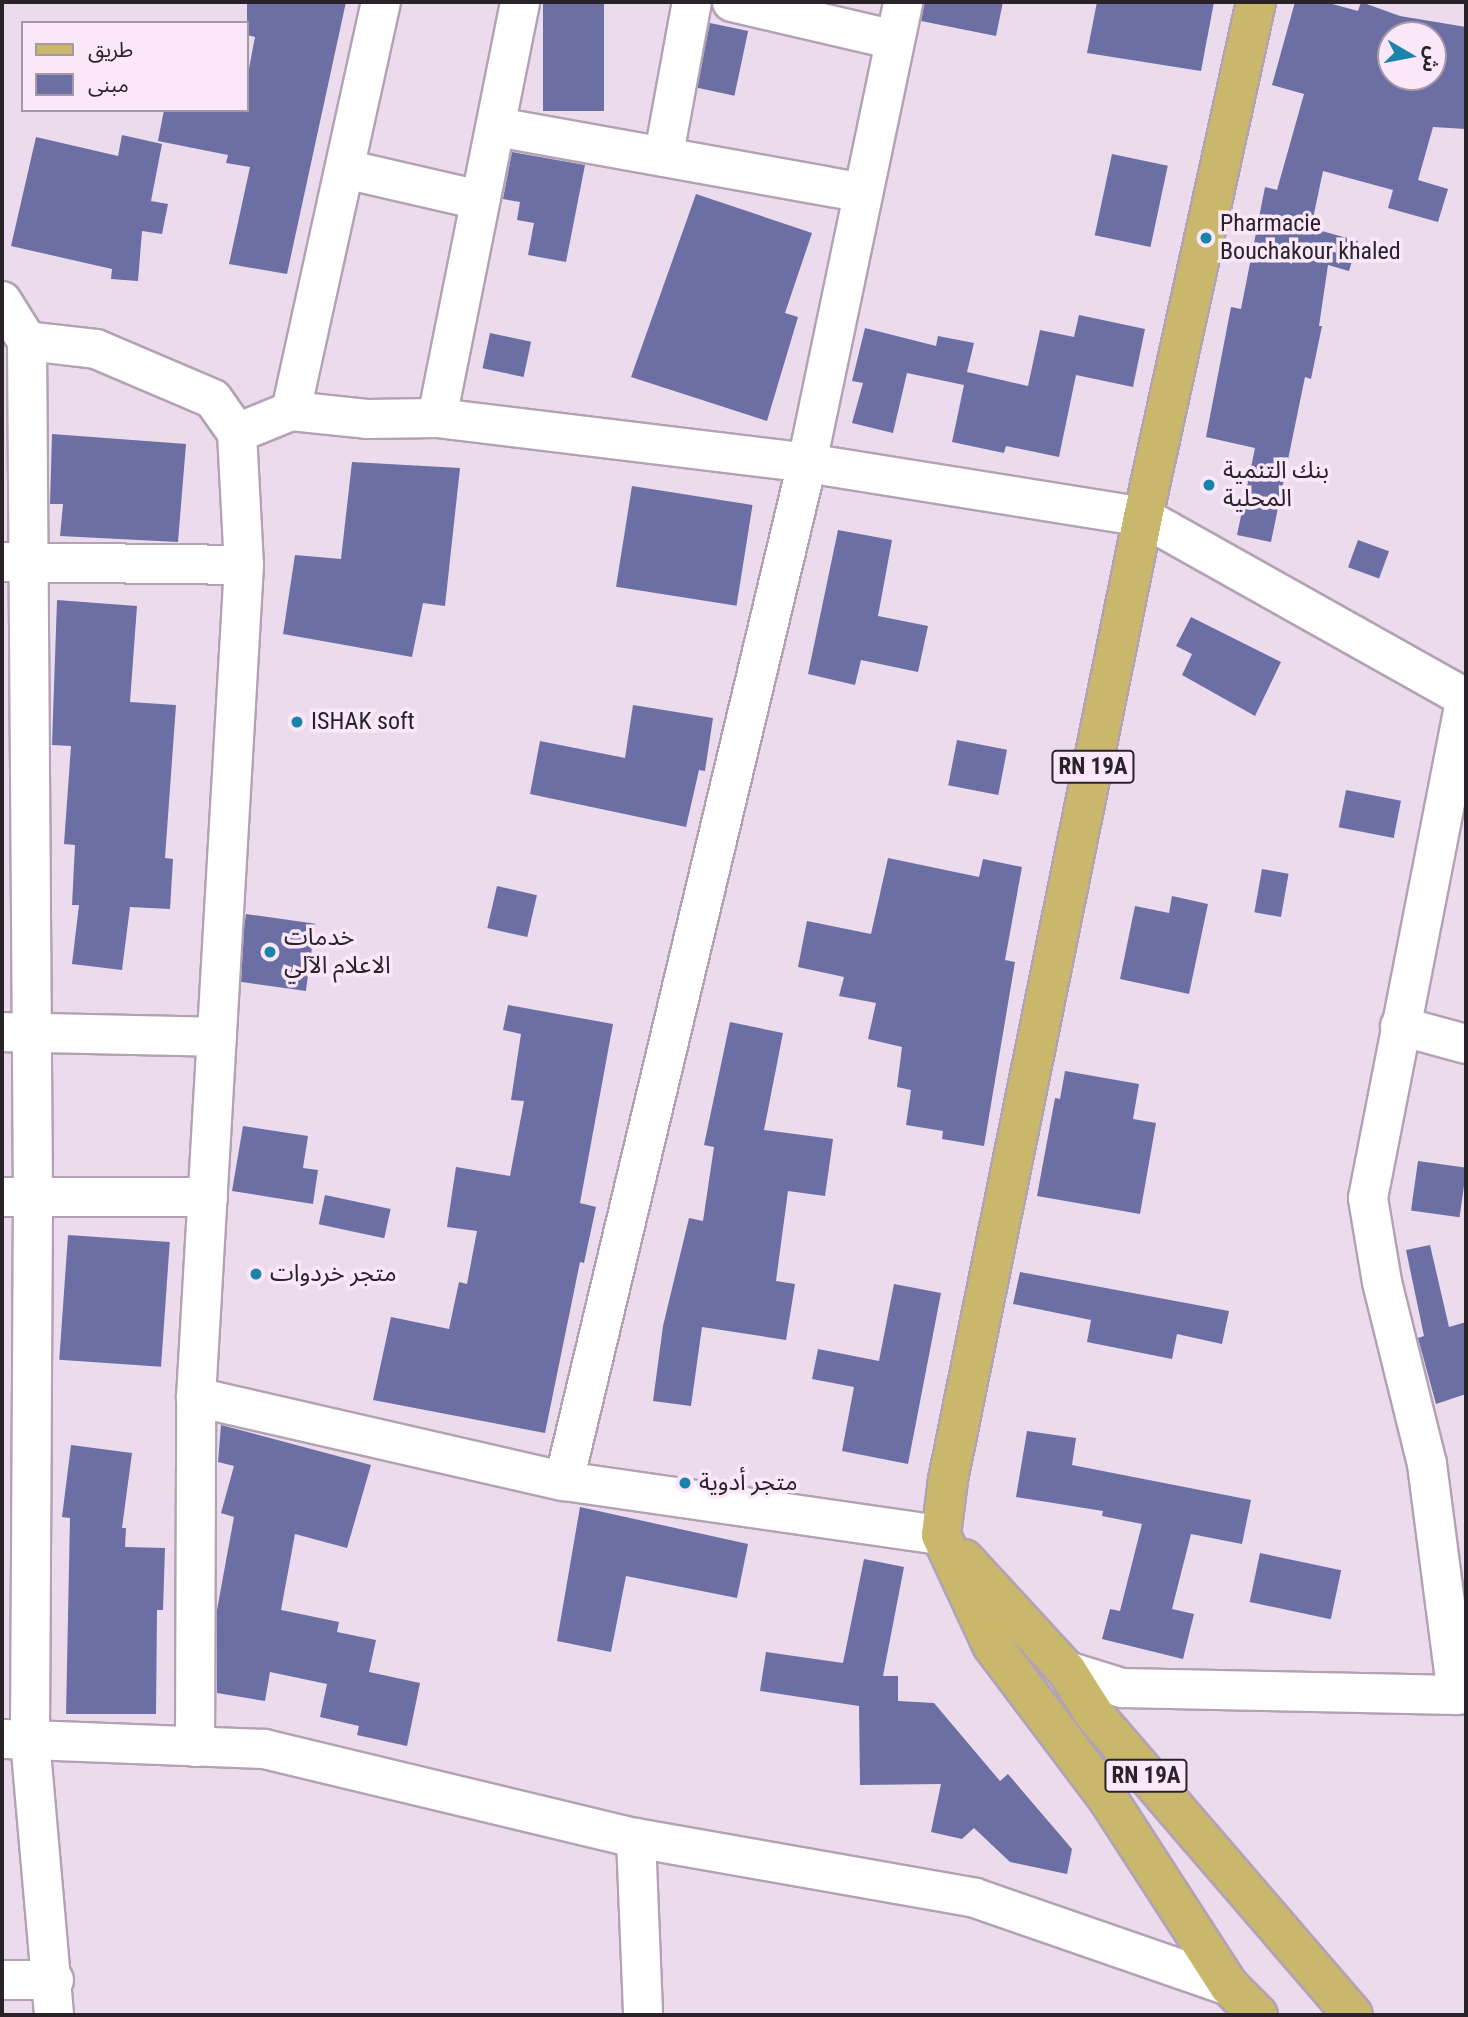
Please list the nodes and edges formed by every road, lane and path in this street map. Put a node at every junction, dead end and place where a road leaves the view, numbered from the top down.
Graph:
1 (381, 2) edge
2 (520, 2) edge
3 (692, 2) edge
4 (732, 2) edge
5 (904, 2) edge
6 (1256, 2) edge
7 (895, 40) junction
8 (497, 127) junction
9 (664, 154) junction
10 (345, 169) junction
11 (863, 192) junction
12 (479, 200) junction
13 (2, 301) edge
14 (27, 341) junction
15 (291, 411) junction
16 (437, 418) junction
17 (237, 433) junction
18 (807, 463) junction
19 (1143, 517) junction
20 (14, 562) edge
21 (244, 565) junction
22 (1466, 697) edge
23 (15, 770) edge
24 (1400, 1026) junction
25 (15, 1032) edge
26 (217, 1037) junction
27 (1466, 1044) edge
28 (17, 1197) edge
29 (208, 1198) junction
30 (196, 1396) junction
31 (15, 1471) edge
32 (564, 1482) junction
33 (942, 1535) junction
34 (1067, 1671) junction
35 (1461, 1695) edge
36 (16, 1739) edge
37 (195, 1747) junction
38 (636, 1838) junction
39 (2, 1980) edge
40 (1229, 1986) junction
41 (54, 1998) edge
42 (643, 2015) edge
43 (1258, 2015) edge
44 (1353, 2015) edge

1 - 10 street
2 - 8 street
3 - 9 street
4 - 7 street
5 - 7 street
6 - 19 main road, RN 19A
7 - 11 street
8 - 9 street
8 - 12 street
9 - 11 street
10 - 12 street
10 - 15 street
11 - 18 street
12 - 16 street
13 - 14 street
14 - 17 street
14 - 20 street
15 - 16 street
15 - 17 street
16 - 18 street
17 - 21 street
18 - 19 street
18 - 32 street
19 - 22 street
19 - 33 main road, RN 19A
20 - 21 street
20 - 23 street
21 - 26 street
22 - 24 street
23 - 25 street
24 - 27 street
24 - 35 street
25 - 26 street
25 - 28 street
26 - 29 street
28 - 29 street
28 - 31 street
29 - 30 street
30 - 32 street
30 - 37 street
31 - 36 street
32 - 33 street
33 - 34 main road, RN 19A
33 - 40 main road, RN 19A
34 - 35 street
34 - 44 main road, RN 19A
36 - 37 street
36 - 41 street
37 - 38 street
38 - 40 street
38 - 42 street
39 - 41 street
40 - 43 main road, RN 19A

